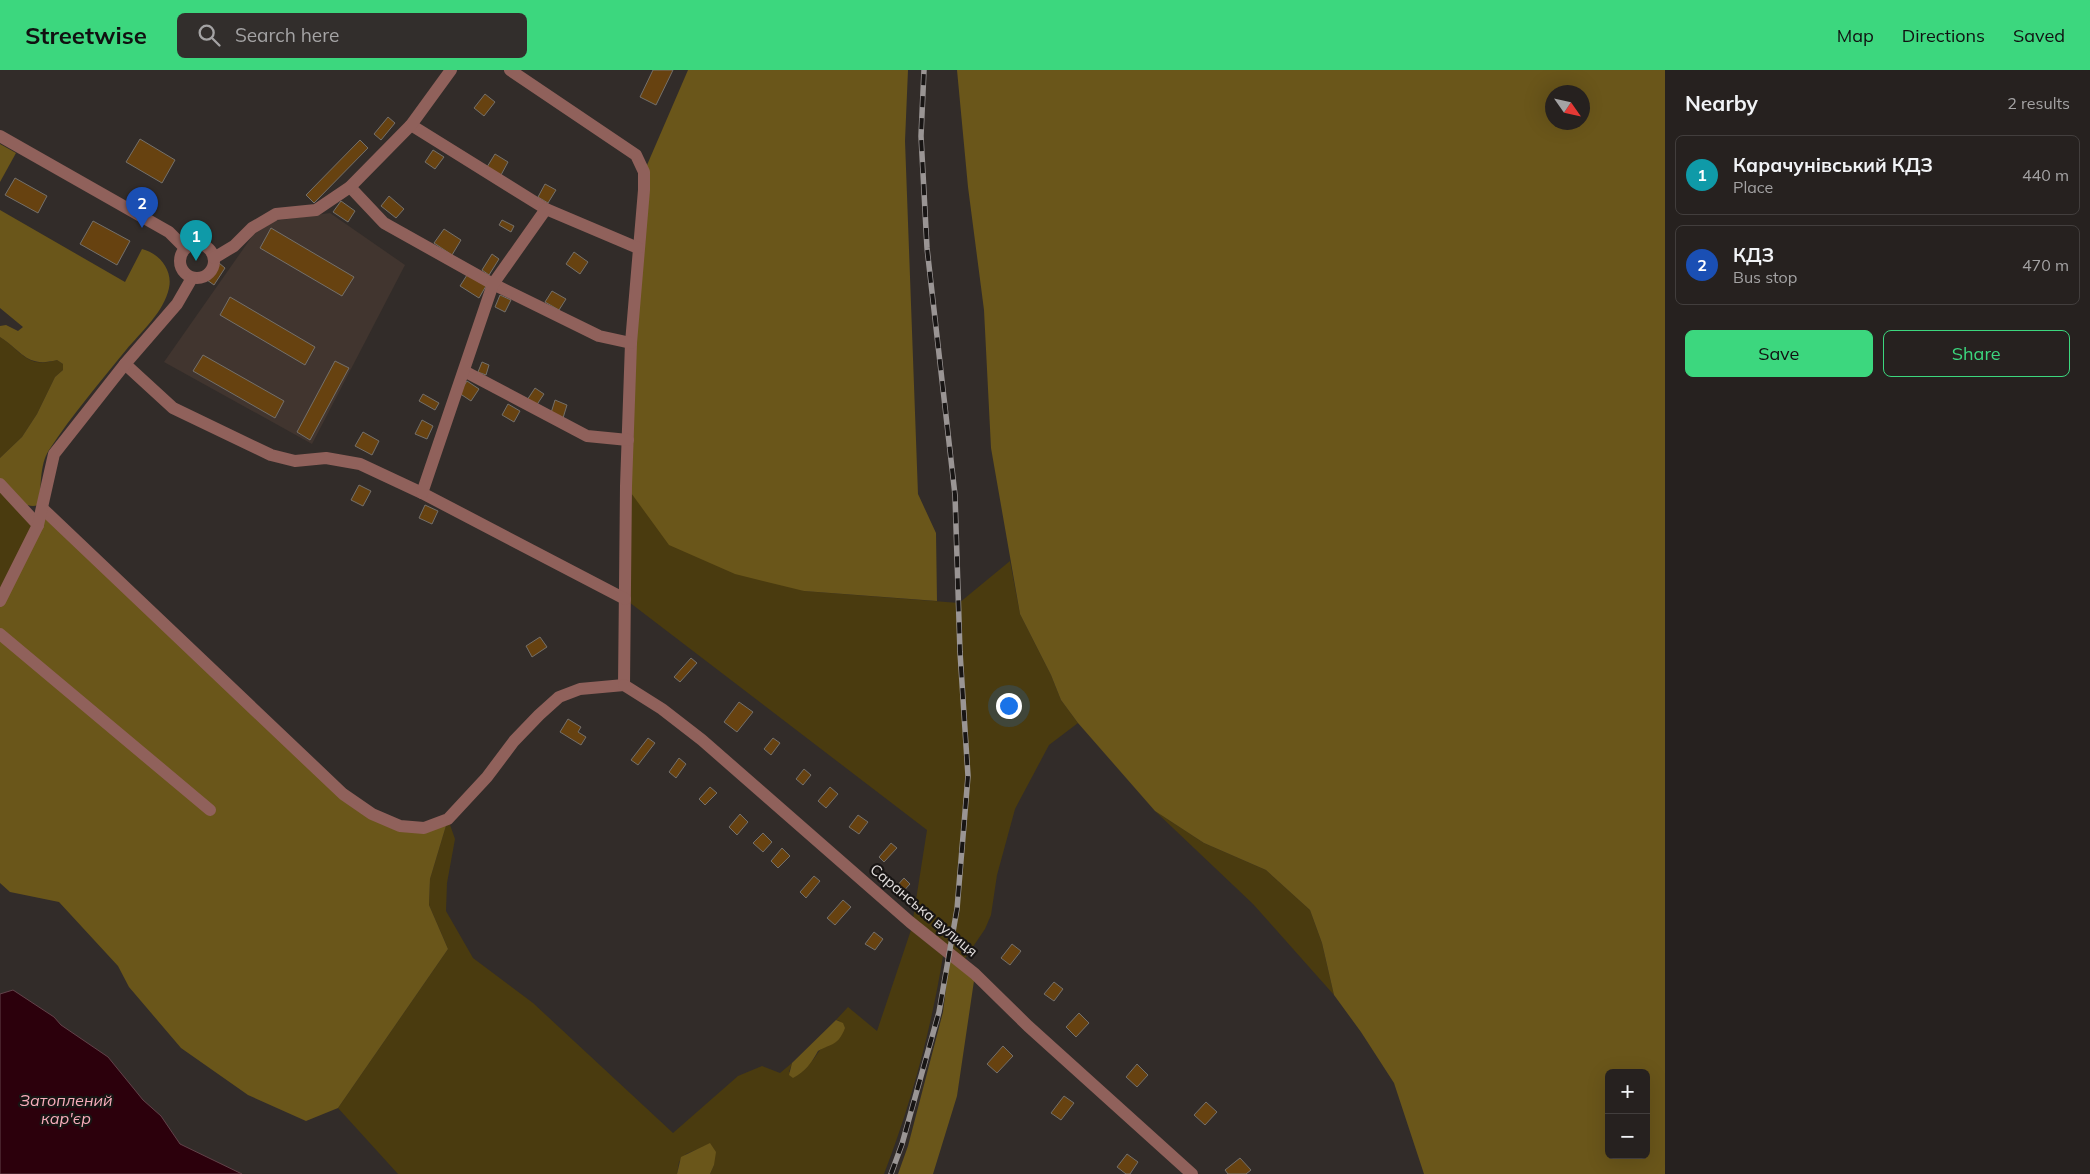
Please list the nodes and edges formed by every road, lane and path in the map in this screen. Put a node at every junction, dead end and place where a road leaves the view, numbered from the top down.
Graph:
1 (452, 70) edge
2 (510, 70) edge
3 (411, 124) junction
4 (0, 136) edge
5 (350, 187) junction
6 (546, 209) junction
7 (185, 248) junction
8 (638, 248) junction
9 (214, 258) junction
10 (192, 278) junction
11 (493, 284) junction
12 (631, 343) junction
13 (126, 364) junction
14 (464, 371) junction
15 (628, 440) junction
16 (0, 484) edge
17 (422, 493) junction
18 (43, 509) junction
19 (38, 524) junction
20 (625, 599) junction
21 (0, 601) edge
22 (0, 634) edge
23 (624, 685) junction
24 (210, 810) dead end
25 (1192, 1174) edge

1 - 3 street
2 - 8 street
3 - 5 street
3 - 6 street
4 - 7 street
5 - 9 street
5 - 11 street
6 - 8 street
6 - 11 street
7 - 9 street
7 - 10 street
8 - 12 street
9 - 10 street
10 - 13 street
11 - 12 street
11 - 14 street
12 - 15 street
13 - 17 street
13 - 18 street
14 - 15 street
14 - 17 street
15 - 20 street
16 - 19 street
17 - 20 street
18 - 19 street
18 - 23 street
19 - 21 street
20 - 23 street
22 - 24 street
23 - 25 street, Саранська вулиця

